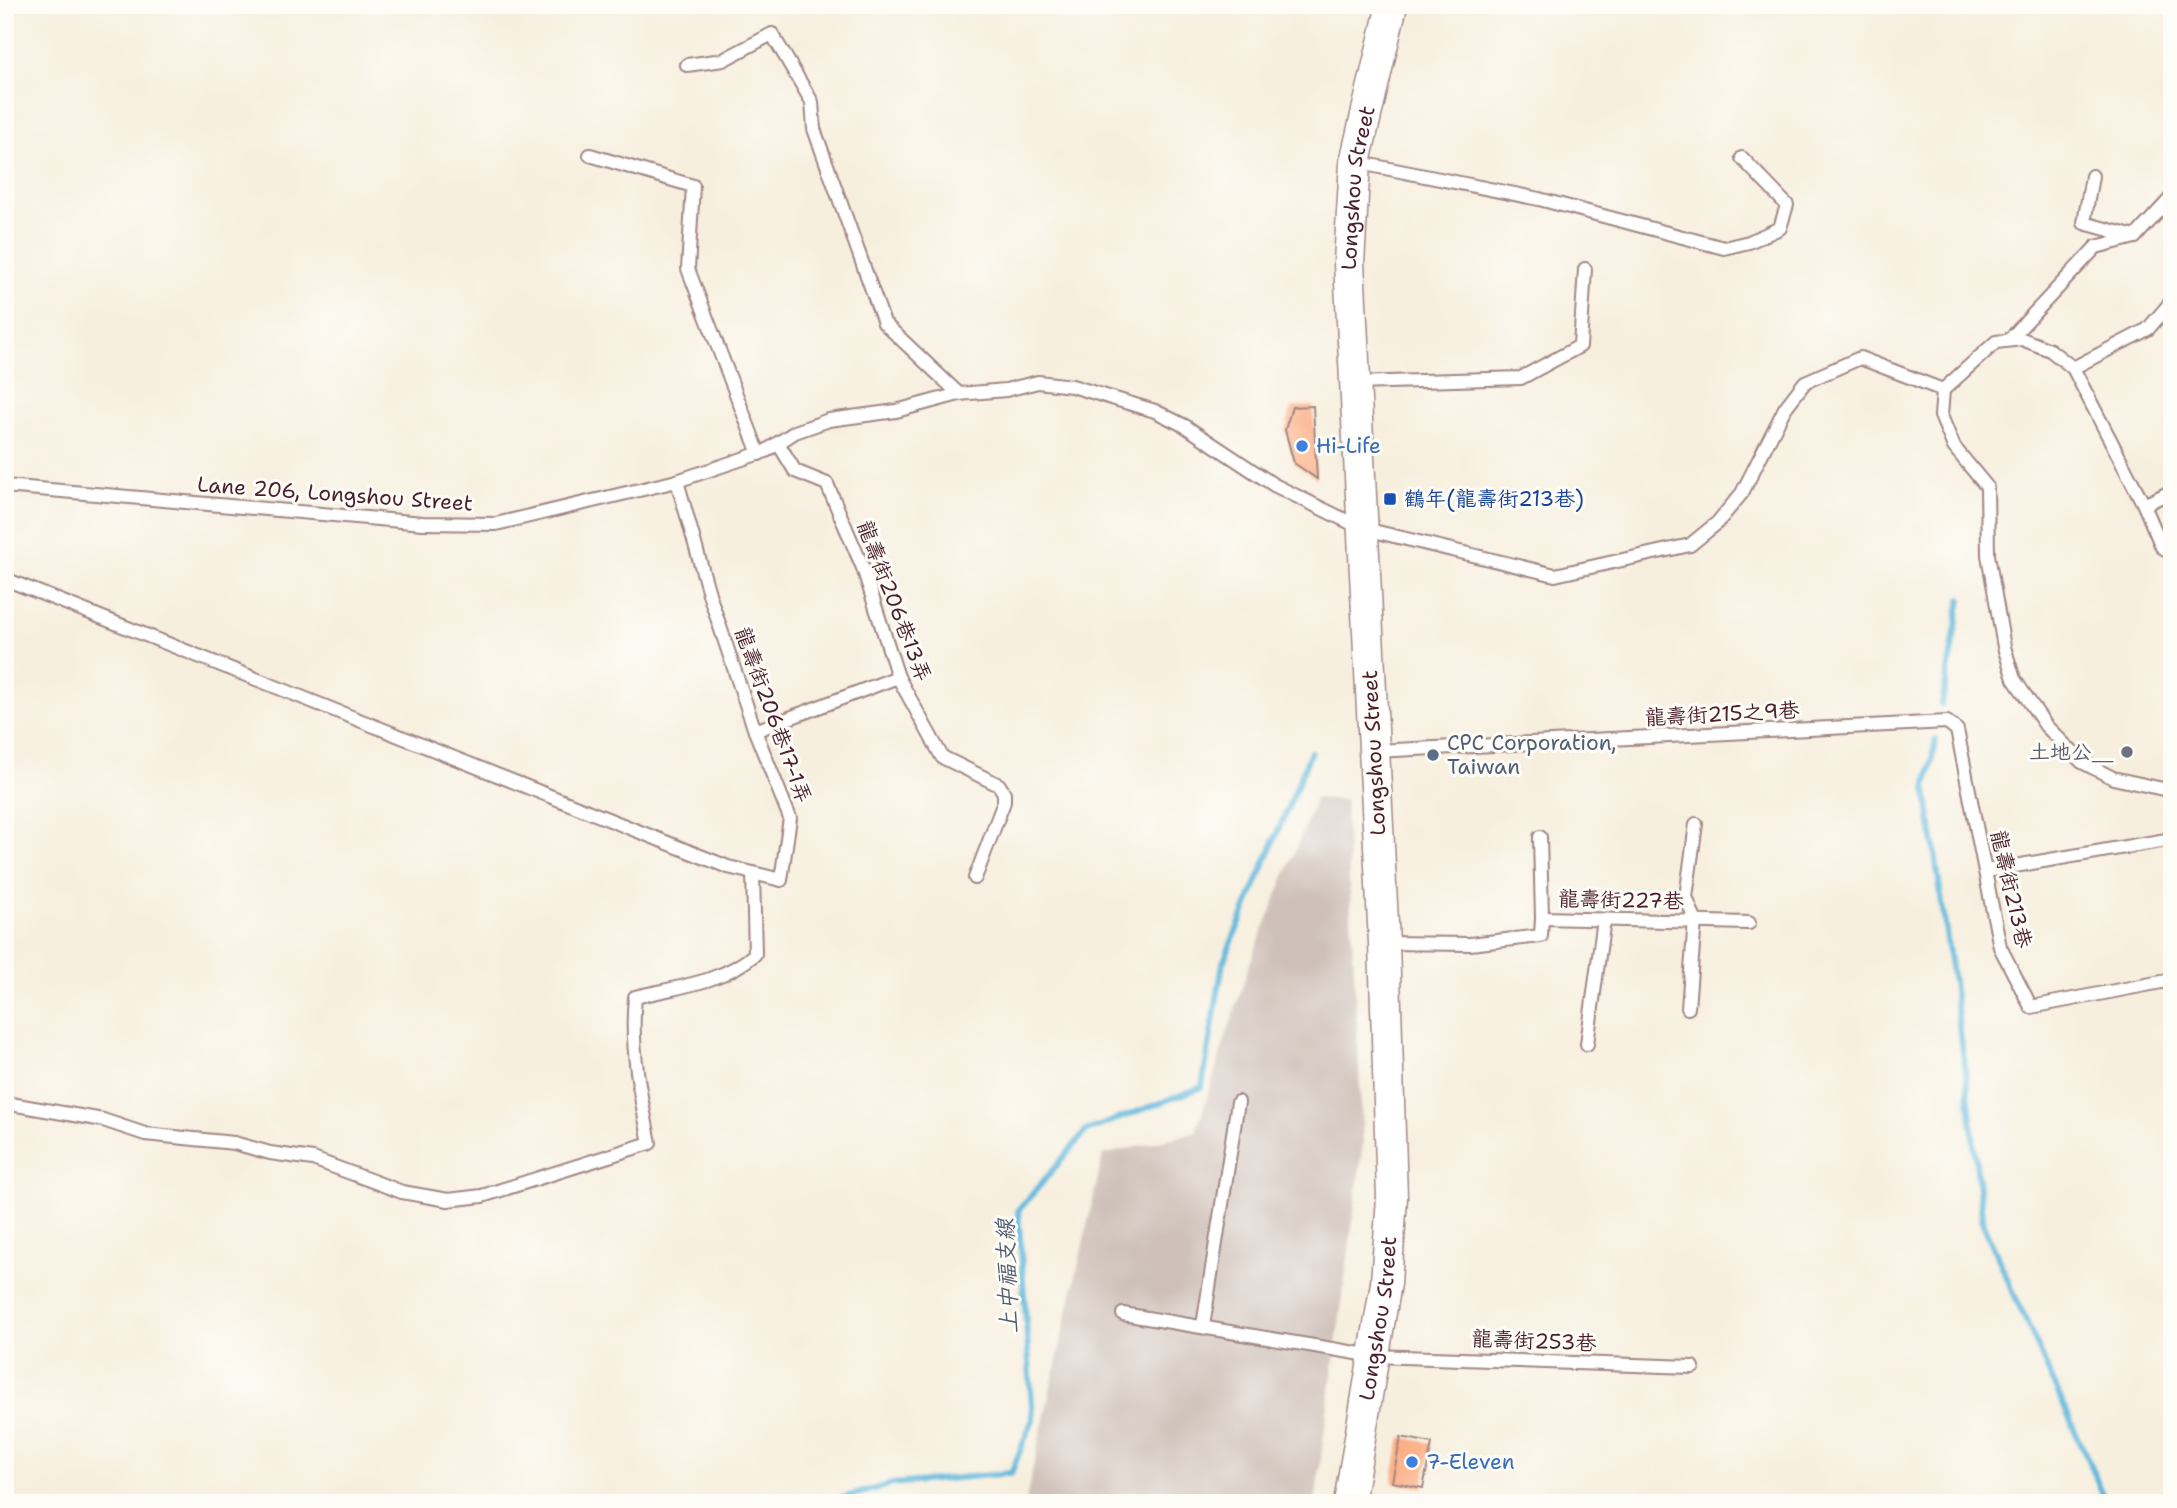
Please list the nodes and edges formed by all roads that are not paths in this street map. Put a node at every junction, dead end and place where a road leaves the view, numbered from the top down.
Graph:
1 (1392, 5) edge
2 (687, 65) dead end
3 (590, 155) dead end
4 (1742, 158) dead end
5 (1355, 162) junction
6 (2092, 176) dead end
7 (2171, 198) edge
8 (2135, 237) junction
9 (1585, 269) dead end
10 (2172, 301) edge
11 (2010, 339) junction
12 (2073, 368) junction
13 (1353, 383) junction
14 (1943, 390) junction
15 (958, 394) junction
16 (778, 443) junction
17 (759, 454) junction
18 (677, 481) junction
19 (5, 486) edge
20 (2172, 491) edge
21 (2144, 505) junction
22 (1361, 528) junction
23 (2172, 553) edge
24 (5, 579) edge
25 (898, 677) junction
26 (1947, 722) joint
27 (755, 731) junction
28 (1374, 751) junction
29 (2172, 791) edge
30 (1696, 824) dead end
31 (1540, 837) dead end
32 (2172, 839) edge
33 (1986, 871) junction
34 (753, 873) junction
35 (975, 878) dead end
36 (1542, 918) junction
37 (1604, 919) junction
38 (1695, 920) junction
39 (1749, 923) dead end
40 (1384, 943) junction
41 (2172, 979) edge
42 (1688, 1008) dead end
43 (1587, 1044) dead end
44 (1238, 1102) dead end
45 (5, 1103) edge
46 (1123, 1314) dead end
47 (1203, 1326) junction
48 (1374, 1356) junction
49 (1693, 1367) dead end
50 (1350, 1503) edge

1 - 5 street, Longshou Street
2 - 15 lane
3 - 17 lane
4 - 5 lane
5 - 13 street, Longshou Street
6 - 8 lane
7 - 8 lane
8 - 11 lane
9 - 13 lane
10 - 12 lane
11 - 12 lane
11 - 14 lane
12 - 21 lane
13 - 22 street, Longshou Street
14 - 22 lane, Lane 206, Longshou Street
14 - 29 lane
15 - 16 lane, Lane 206, Longshou Street
15 - 22 lane, Lane 206, Longshou Street
16 - 17 lane, Lane 206, Longshou Street
16 - 25 lane, 龍壽街206巷13弄
17 - 18 lane, Lane 206, Longshou Street
18 - 19 lane, Lane 206, Longshou Street
18 - 27 lane, 龍壽街206巷17-1弄
20 - 21 lane
21 - 23 lane
22 - 28 street, Longshou Street
24 - 34 lane
25 - 27 lane
25 - 35 lane, 龍壽街206巷13弄
26 - 28 lane, 龍壽街215之9巷
26 - 33 lane, 龍壽街213巷
27 - 34 lane, 龍壽街206巷17-1弄
28 - 40 street, Longshou Street
30 - 38 lane
31 - 36 lane
32 - 33 lane
33 - 41 lane, 龍壽街213巷
34 - 45 lane
36 - 37 lane, 龍壽街227巷
36 - 40 lane, 龍壽街227巷
37 - 38 lane, 龍壽街227巷
37 - 43 lane
38 - 39 lane, 龍壽街227巷
38 - 42 lane
40 - 48 street, Longshou Street
44 - 47 lane
46 - 47 lane, 龍壽街253巷
47 - 48 lane, 龍壽街253巷
48 - 49 lane, 龍壽街253巷
48 - 50 street, Longshou Street

